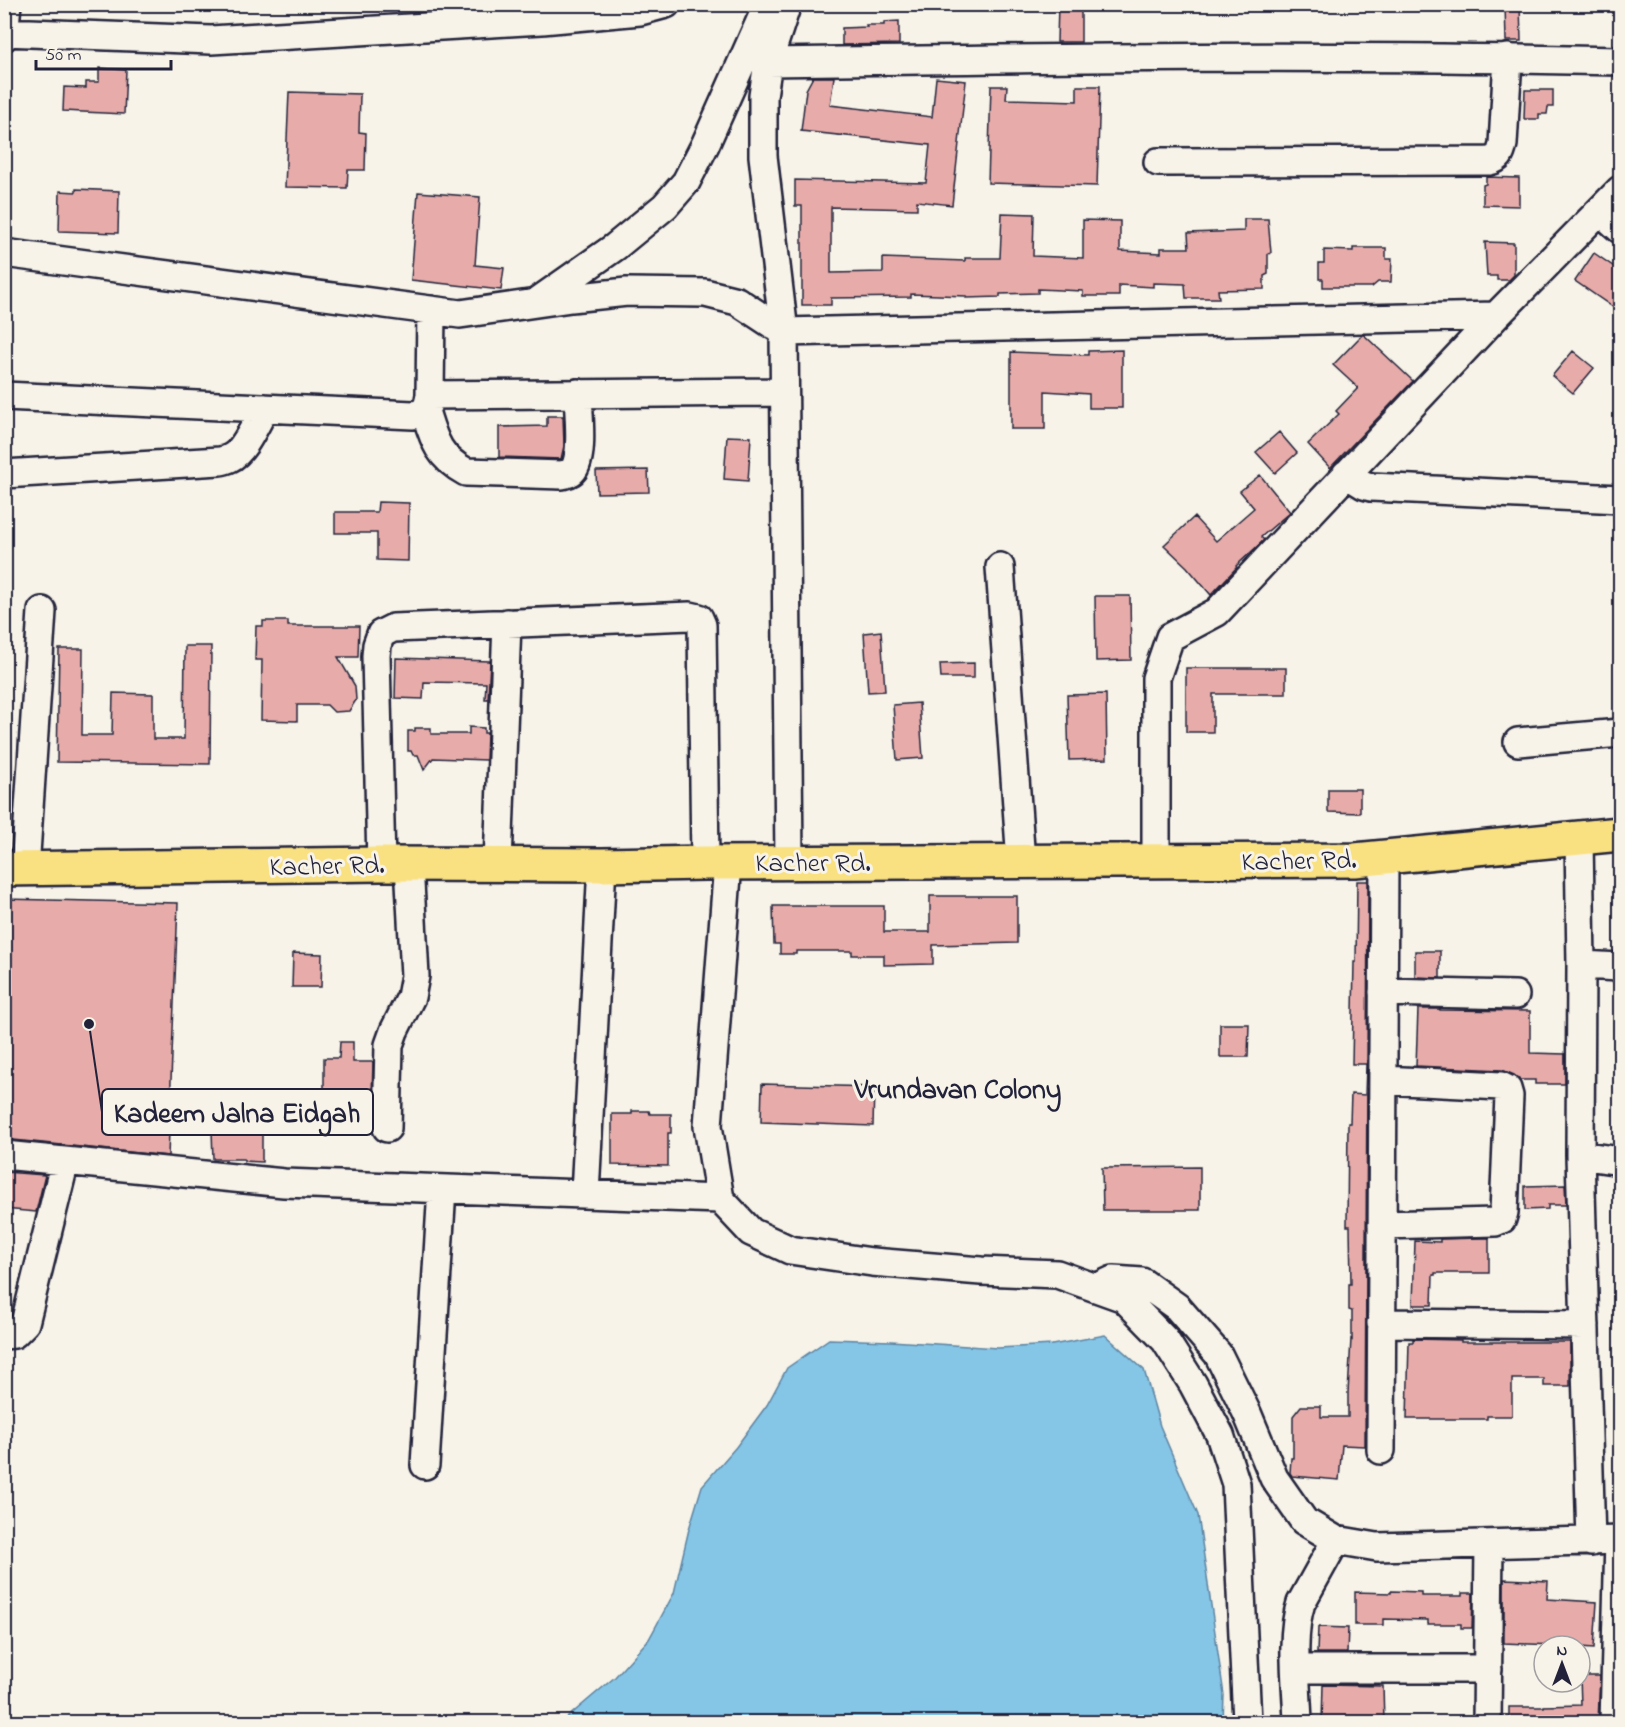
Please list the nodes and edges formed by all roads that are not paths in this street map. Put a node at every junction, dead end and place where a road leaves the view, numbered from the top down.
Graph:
1 (7, 4) edge
2 (666, 4) edge
3 (781, 5) edge
4 (5, 32) edge
5 (4, 37) edge
6 (1508, 58) junction
7 (1620, 61) edge
8 (768, 62) junction
9 (1158, 162) dead end
10 (1620, 190) edge
11 (1600, 211) junction
12 (1620, 229) edge
13 (4, 253) edge
14 (535, 303) junction
15 (430, 310) junction
16 (1496, 316) junction
17 (784, 332) junction
18 (784, 392) junction
19 (578, 393) junction
20 (4, 396) edge
21 (427, 403) junction
22 (265, 408) junction
23 (4, 474) edge
24 (1346, 474) junction
25 (1620, 499) edge
26 (1000, 567) dead end
27 (42, 611) dead end
28 (507, 623) junction
29 (1620, 733) edge
30 (1518, 742) dead end
31 (1620, 834) edge
32 (1579, 839) junction
33 (1384, 857) junction
34 (1156, 861) junction
35 (789, 862) junction
36 (1021, 862) junction
37 (716, 863) junction
38 (395, 864) junction
39 (498, 864) junction
40 (602, 865) junction
41 (15, 869) edge
42 (1581, 965) junction
43 (1620, 967) edge
44 (1383, 992) junction
45 (1515, 995) dead end
46 (1383, 1080) junction
47 (387, 1128) dead end
48 (4, 1155) edge
49 (1580, 1155) junction
50 (65, 1161) junction
51 (1620, 1161) edge
52 (442, 1189) junction
53 (585, 1194) junction
54 (720, 1199) junction
55 (1382, 1225) junction
56 (1095, 1288) junction
57 (1382, 1323) junction
58 (1585, 1325) junction
59 (4, 1335) edge
60 (1381, 1450) dead end
61 (425, 1465) dead end
62 (1336, 1540) junction
63 (1620, 1540) edge
64 (1591, 1542) junction
65 (1489, 1544) junction
66 (1296, 1669) junction
67 (1488, 1669) junction
68 (1247, 1722) edge
69 (1298, 1722) edge
70 (1487, 1722) edge
71 (1614, 1722) edge

1 - 4 street
2 - 4 street
3 - 8 street
3 - 14 street
4 - 5 street
6 - 7 street
6 - 8 street
6 - 9 street
8 - 17 street
10 - 11 street
11 - 12 street
11 - 16 street
13 - 15 street
14 - 15 street
14 - 17 street
15 - 21 street
16 - 17 street
16 - 24 street
17 - 18 street
18 - 19 street
18 - 35 street
19 - 21 street
19 - 21 street
20 - 22 street
21 - 22 street
22 - 23 street
24 - 25 street
24 - 34 street
26 - 36 street
27 - 41 street
28 - 37 street
28 - 38 street
28 - 39 street
29 - 30 street
31 - 32 main road, Kacher Rd.
32 - 33 main road, Kacher Rd.
32 - 42 street
33 - 34 main road, Kacher Rd.
33 - 44 street
34 - 36 main road, Kacher Rd.
35 - 36 main road, Kacher Rd.
35 - 37 main road, Kacher Rd.
37 - 40 main road, Kacher Rd.
37 - 54 street
38 - 39 main road, Kacher Rd.
38 - 41 main road, Kacher Rd.
38 - 47 street
39 - 40 main road, Kacher Rd.
40 - 53 street
42 - 43 street
42 - 49 street
44 - 45 street
44 - 46 street
46 - 55 street
46 - 55 street
48 - 50 street
49 - 51 street
49 - 58 street
50 - 52 street
50 - 59 street
52 - 53 street
52 - 61 street
53 - 54 street
54 - 56 street
55 - 57 street
56 - 62 street
56 - 68 street
57 - 58 street
57 - 60 street
58 - 64 street
62 - 65 street
62 - 66 street
63 - 64 street
63 - 71 street
64 - 65 street
65 - 67 street
66 - 67 street
66 - 69 street
67 - 70 street

